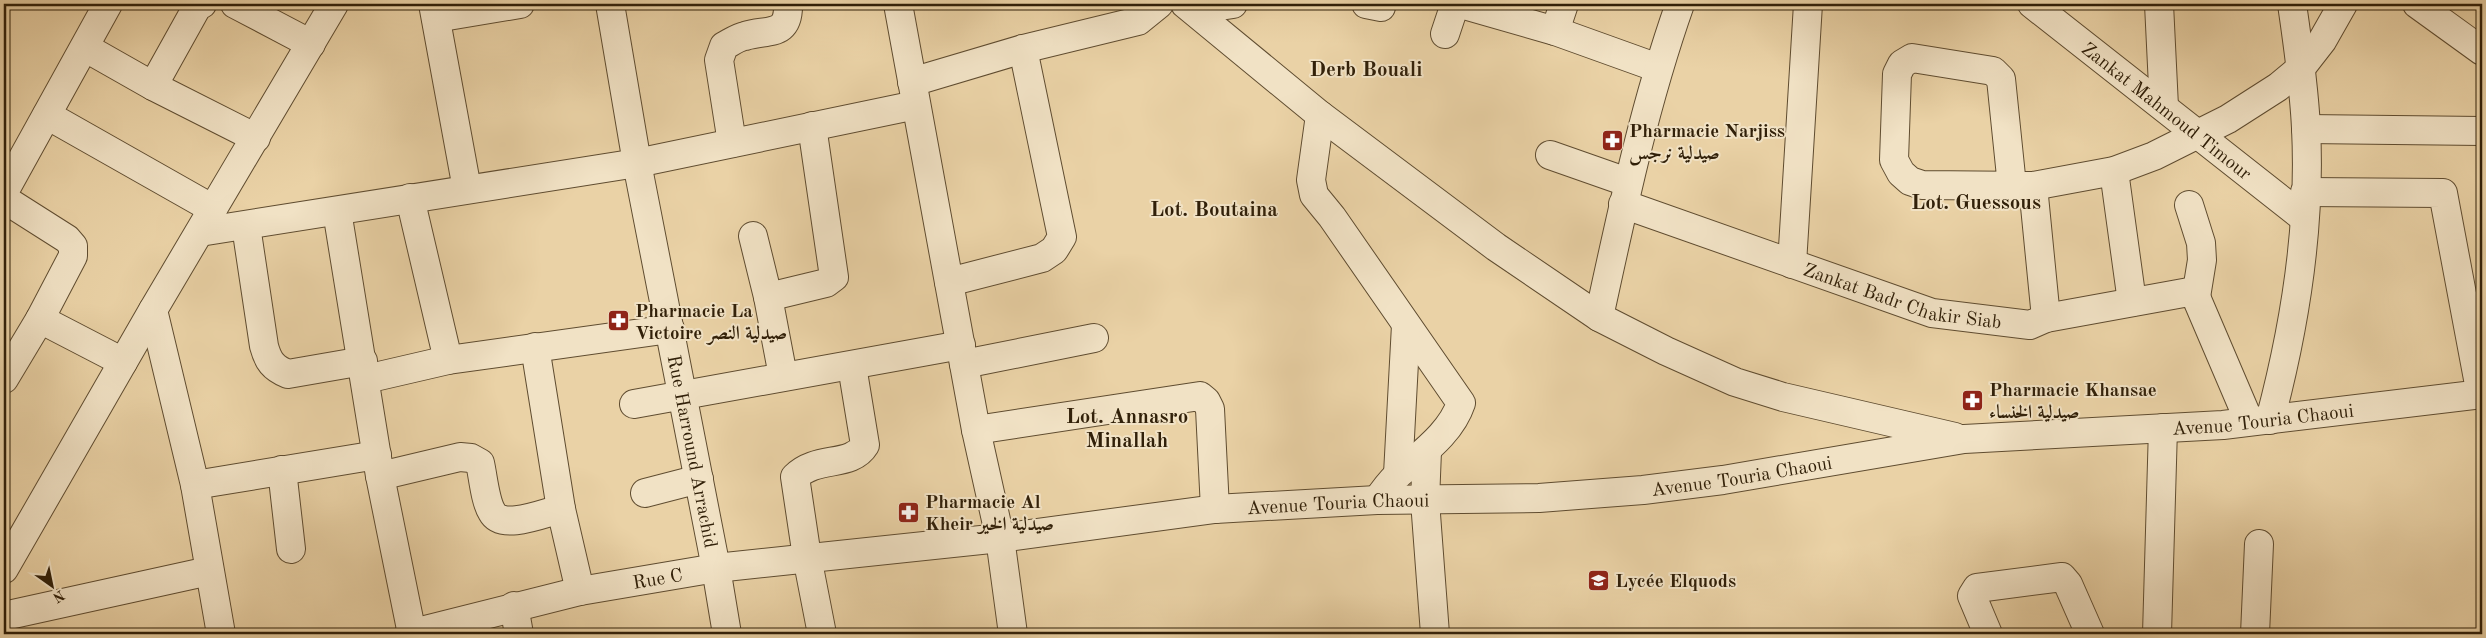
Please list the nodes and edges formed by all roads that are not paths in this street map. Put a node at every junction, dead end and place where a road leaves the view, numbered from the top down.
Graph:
1 (108, 4) edge
2 (202, 4) edge
3 (235, 4) edge
4 (334, 4) edge
5 (520, 4) edge
6 (610, 4) edge
7 (788, 4) edge
8 (898, 4) edge
9 (1159, 4) edge
10 (1233, 4) edge
11 (1455, 4) edge
12 (1461, 4) edge
13 (1564, 4) edge
14 (1680, 4) edge
15 (1808, 4) edge
16 (2032, 4) edge
17 (2159, 4) edge
18 (2292, 4) edge
19 (2343, 4) edge
20 (2417, 4) edge
21 (1190, 7) edge
22 (435, 11) edge
23 (2450, 14) edge
24 (1555, 31) junction
25 (1445, 34) dead end
26 (311, 44) junction
27 (86, 48) junction
28 (1023, 49) junction
29 (2482, 50) edge
30 (1658, 68) junction
31 (2301, 68) junction
32 (153, 86) junction
33 (914, 93) junction
34 (2164, 107) junction
35 (47, 115) junction
36 (1320, 115) junction
37 (812, 126) junction
38 (2306, 129) junction
39 (2482, 131) edge
40 (2198, 134) junction
41 (256, 138) junction
42 (732, 142) junction
43 (1550, 155) dead end
44 (637, 163) junction
45 (2114, 171) junction
46 (2023, 186) junction
47 (5, 188) edge
48 (468, 189) junction
49 (1625, 193) junction
50 (410, 198) junction
51 (2189, 205) dead end
52 (2304, 205) junction
53 (337, 211) junction
54 (207, 221) junction
55 (246, 226) junction
56 (753, 236) dead end
57 (1792, 264) junction
58 (949, 282) junction
59 (2192, 294) junction
60 (768, 298) junction
61 (2482, 300) edge
62 (2132, 302) junction
63 (152, 310) junction
64 (1599, 317) junction
65 (2046, 318) junction
66 (40, 320) junction
67 (1406, 325) junction
68 (2468, 325) junction
69 (670, 329) junction
70 (1094, 338) dead end
71 (535, 347) junction
72 (962, 354) junction
73 (448, 360) junction
74 (123, 362) junction
75 (852, 366) junction
76 (364, 370) junction
77 (783, 376) junction
78 (4, 380) edge
79 (2481, 394) edge
80 (683, 396) junction
81 (634, 404) dead end
82 (2259, 421) junction
83 (2163, 428) junction
84 (976, 430) junction
85 (1964, 439) junction
86 (1427, 451) junction
87 (379, 465) junction
88 (282, 470) junction
89 (1398, 474) junction
90 (699, 479) junction
91 (194, 485) junction
92 (646, 493) dead end
93 (1377, 500) junction
94 (1425, 501) junction
95 (561, 509) junction
96 (1215, 509) junction
97 (1000, 538) junction
98 (2259, 544) dead end
99 (291, 549) dead end
100 (7, 554) edge
101 (807, 557) junction
102 (716, 568) junction
103 (209, 571) junction
104 (580, 591) junction
105 (514, 606) junction
106 (4, 616) edge
107 (222, 634) edge
108 (411, 634) edge
109 (519, 634) edge
110 (727, 634) edge
111 (822, 634) edge
112 (1013, 634) edge
113 (1435, 634) edge
114 (1988, 634) edge
115 (2090, 634) edge
116 (2158, 634) edge
117 (2255, 634) edge

1 - 27 street
2 - 32 street
3 - 26 street
4 - 26 street
5 - 22 street
6 - 44 street, Rue Harround Arrachid
7 - 42 street
8 - 33 street
9 - 28 street
10 - 21 street
11 - 25 street
12 - 24 street
13 - 24 street
14 - 30 street
15 - 57 street
16 - 34 street, Zankat Mahmoud Timour
17 - 34 street
18 - 31 street
19 - 31 street
20 - 23 street
21 - 36 street
22 - 48 street
23 - 29 street
24 - 30 street
26 - 41 street
27 - 32 street
27 - 35 street
28 - 33 street
28 - 58 street
30 - 49 street
31 - 38 street
31 - 40 street
32 - 41 street
33 - 37 street
33 - 58 street
34 - 40 street, Zankat Mahmoud Timour
35 - 47 street
35 - 54 street
36 - 64 street
36 - 67 street
37 - 42 street
37 - 60 street
38 - 39 street
38 - 52 street
40 - 45 street
40 - 52 street, Zankat Mahmoud Timour
41 - 54 street
42 - 44 street
43 - 49 street, Zankat Badr Chakir Siab
44 - 48 street
44 - 69 street, Rue Harround Arrachid
45 - 46 street
45 - 62 street
46 - 46 street
46 - 65 street
47 - 66 street
48 - 50 street
49 - 57 street, Zankat Badr Chakir Siab
49 - 64 street
50 - 53 street
50 - 73 street
51 - 59 street
52 - 68 street
52 - 82 street
53 - 55 street
53 - 76 street
54 - 55 street
54 - 63 street
55 - 76 street
56 - 60 street
57 - 65 street, Zankat Badr Chakir Siab
58 - 72 street
59 - 62 street, Zankat Badr Chakir Siab
59 - 82 street
60 - 77 street
61 - 68 street
62 - 65 street, Zankat Badr Chakir Siab
63 - 74 street
63 - 91 street
64 - 85 street
66 - 74 street
66 - 78 street
67 - 86 street
67 - 89 street
68 - 79 street
69 - 71 street
69 - 80 street, Rue Harround Arrachid
70 - 72 street
71 - 73 street
71 - 95 street
72 - 75 street
72 - 84 street
73 - 76 street
74 - 100 street
75 - 77 street
75 - 101 street
76 - 87 street
77 - 80 street
79 - 82 street, Avenue Touria Chaoui
80 - 81 street
80 - 90 street, Rue Harround Arrachid
82 - 83 street, Avenue Touria Chaoui
83 - 85 street, Avenue Touria Chaoui
83 - 116 street
84 - 96 street
84 - 97 street
85 - 94 street, Avenue Touria Chaoui
86 - 89 street
86 - 94 street
87 - 88 street
87 - 95 street
87 - 108 street
88 - 91 street
88 - 99 street
89 - 93 street
90 - 92 street
90 - 102 street, Rue Harround Arrachid
91 - 103 street
93 - 94 street, Avenue Touria Chaoui
93 - 96 street, Avenue Touria Chaoui
94 - 113 street
95 - 104 street
96 - 97 street, Avenue Touria Chaoui
97 - 101 street, Rue C
97 - 112 street
98 - 117 street
101 - 102 street, Rue C
101 - 111 street
102 - 104 street, Rue C
102 - 110 street, Rue Harround Arrachid
103 - 106 street
103 - 107 street
104 - 105 street, Rue C
105 - 108 street, Rue C
105 - 109 street
114 - 115 street

